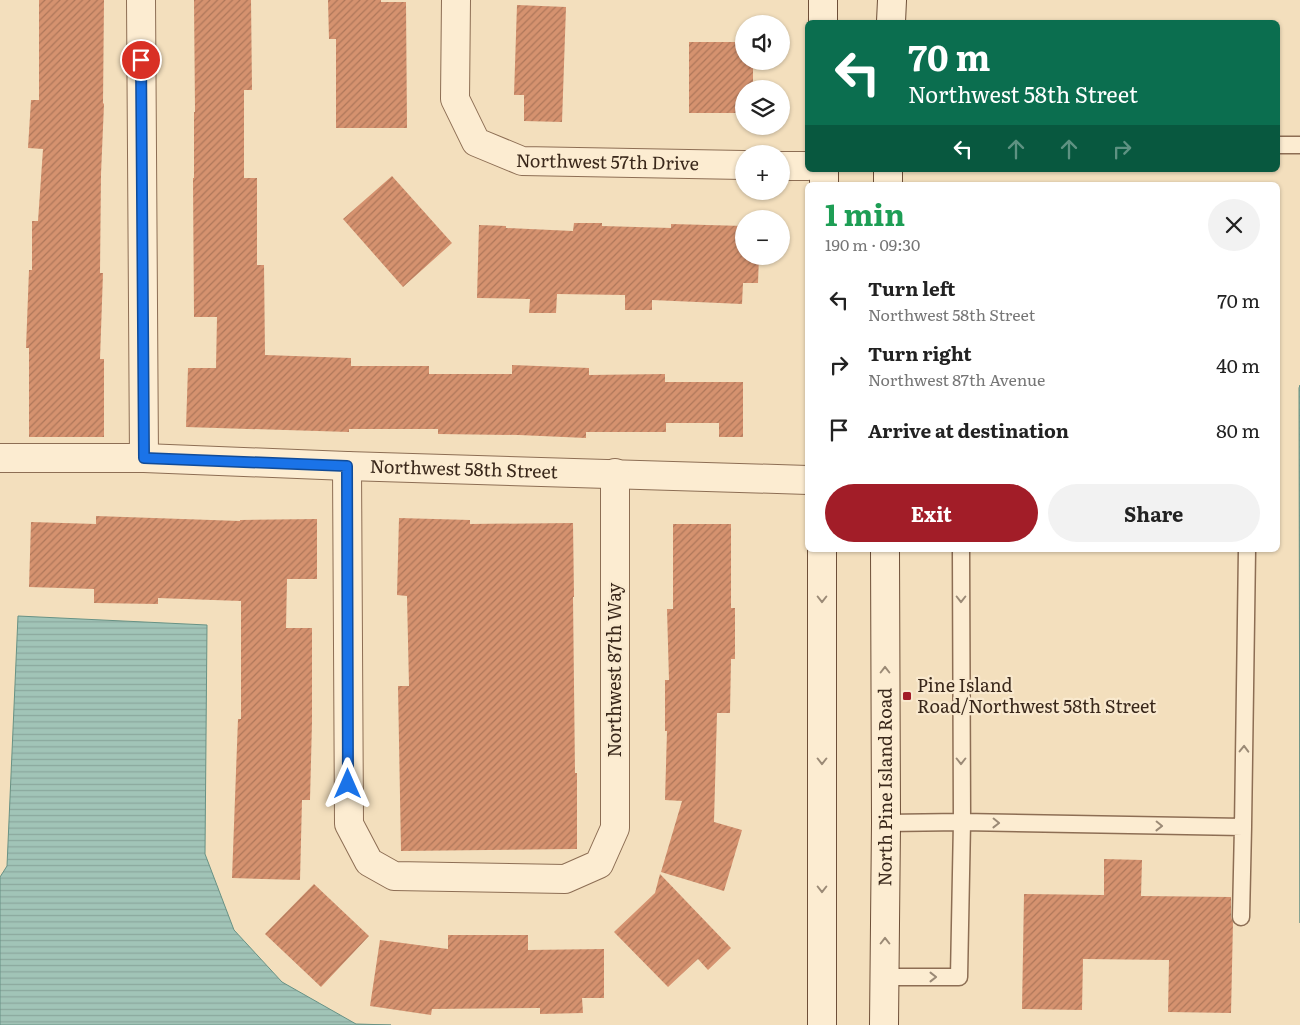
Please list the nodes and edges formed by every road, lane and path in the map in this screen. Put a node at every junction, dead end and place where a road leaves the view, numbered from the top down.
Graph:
1 (141, 0) edge
2 (456, 0) edge
3 (822, 0) edge
4 (892, 0) edge
5 (823, 20) edge
6 (891, 20) edge
7 (1280, 145) edge
8 (1300, 145) edge
9 (735, 165) edge
10 (790, 166) edge
11 (805, 166) edge
12 (0, 458) edge
13 (144, 458) junction
14 (347, 466) junction
15 (615, 473) junction
16 (805, 480) edge
17 (822, 552) edge
18 (885, 552) edge
19 (961, 552) edge
20 (1247, 552) edge
21 (962, 822) junction
22 (886, 823) junction
23 (1243, 828) junction
24 (1241, 917) dead end
25 (884, 977) junction
26 (822, 1025) edge
27 (884, 1025) edge

1 - 13 street
2 - 9 street, Northwest 57th Drive
3 - 5 street
4 - 6 street
7 - 8 lane
10 - 11 street
12 - 13 street, Northwest 58th Street
13 - 14 street, Northwest 58th Street
14 - 15 street, Northwest 58th Street
14 - 15 street, Northwest 87th Way
15 - 16 street, Northwest 58th Street
17 -> 26 street
22 -> 18 street, North Pine Island Road
19 -> 21 lane
23 -> 20 lane
21 - 22 lane
21 -> 23 lane
25 -> 21 lane
25 -> 22 street, North Pine Island Road
23 - 24 lane
25 - 27 street, North Pine Island Road

